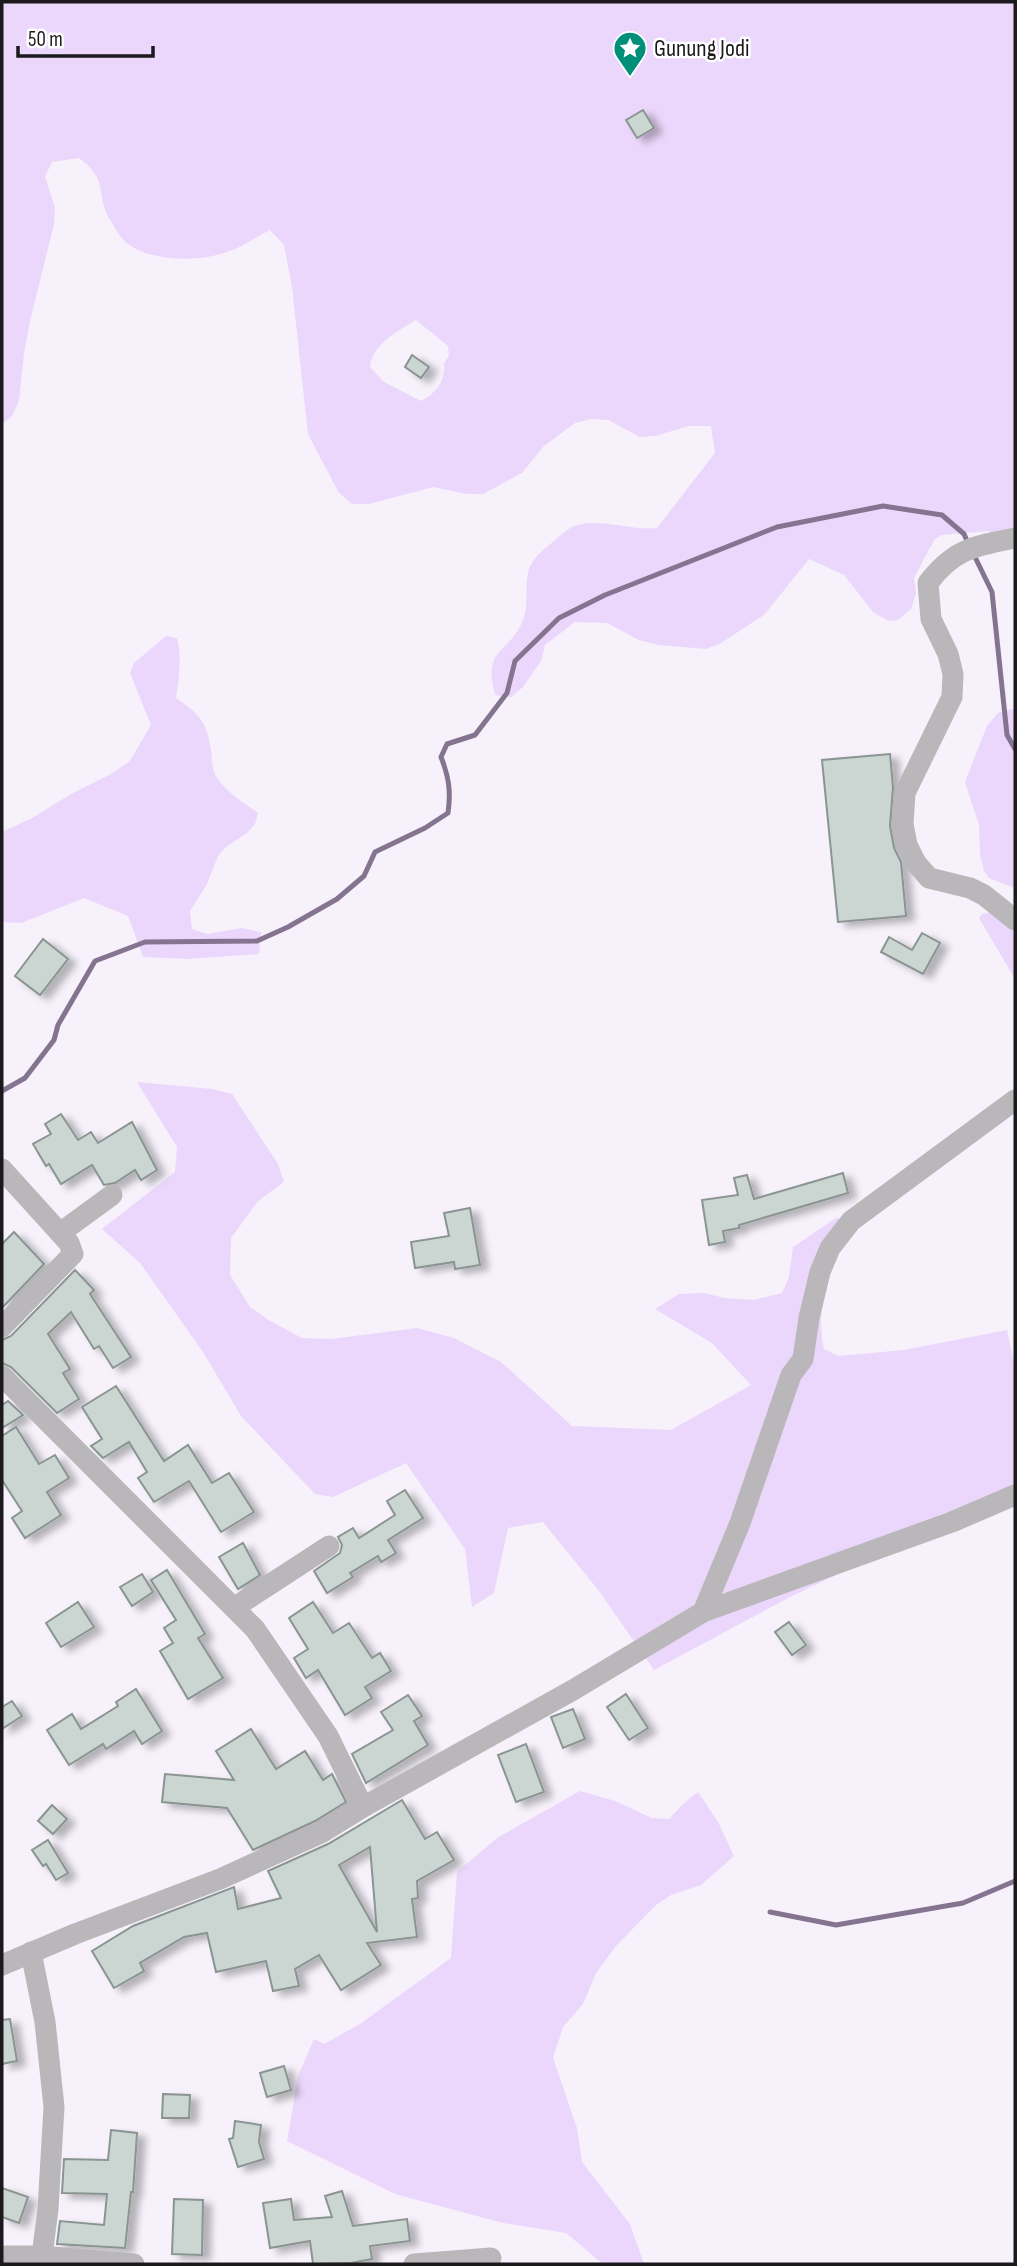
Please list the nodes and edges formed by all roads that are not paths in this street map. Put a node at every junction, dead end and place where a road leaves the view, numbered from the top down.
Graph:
1 (1015, 538) edge
2 (1015, 920) edge
3 (1015, 1100) edge
4 (2, 1169) edge
5 (112, 1195) dead end
6 (60, 1233) junction
7 (2, 1327) edge
8 (6, 1387) edge
9 (1015, 1495) edge
10 (329, 1546) dead end
11 (235, 1607) junction
12 (703, 1612) junction
13 (363, 1808) junction
14 (31, 1952) junction
15 (5, 1959) edge
16 (2, 2256) edge
17 (491, 2258) dead end
18 (41, 2260) edge
19 (134, 2264) edge
20 (414, 2264) edge

1 - 2 street
3 - 12 street
4 - 6 street
5 - 6 street
6 - 7 street
8 - 11 street
9 - 12 street
10 - 11 street
11 - 13 street
12 - 13 street
13 - 14 street
14 - 15 street
14 - 18 street
16 - 18 street
17 - 20 street
18 - 19 street

